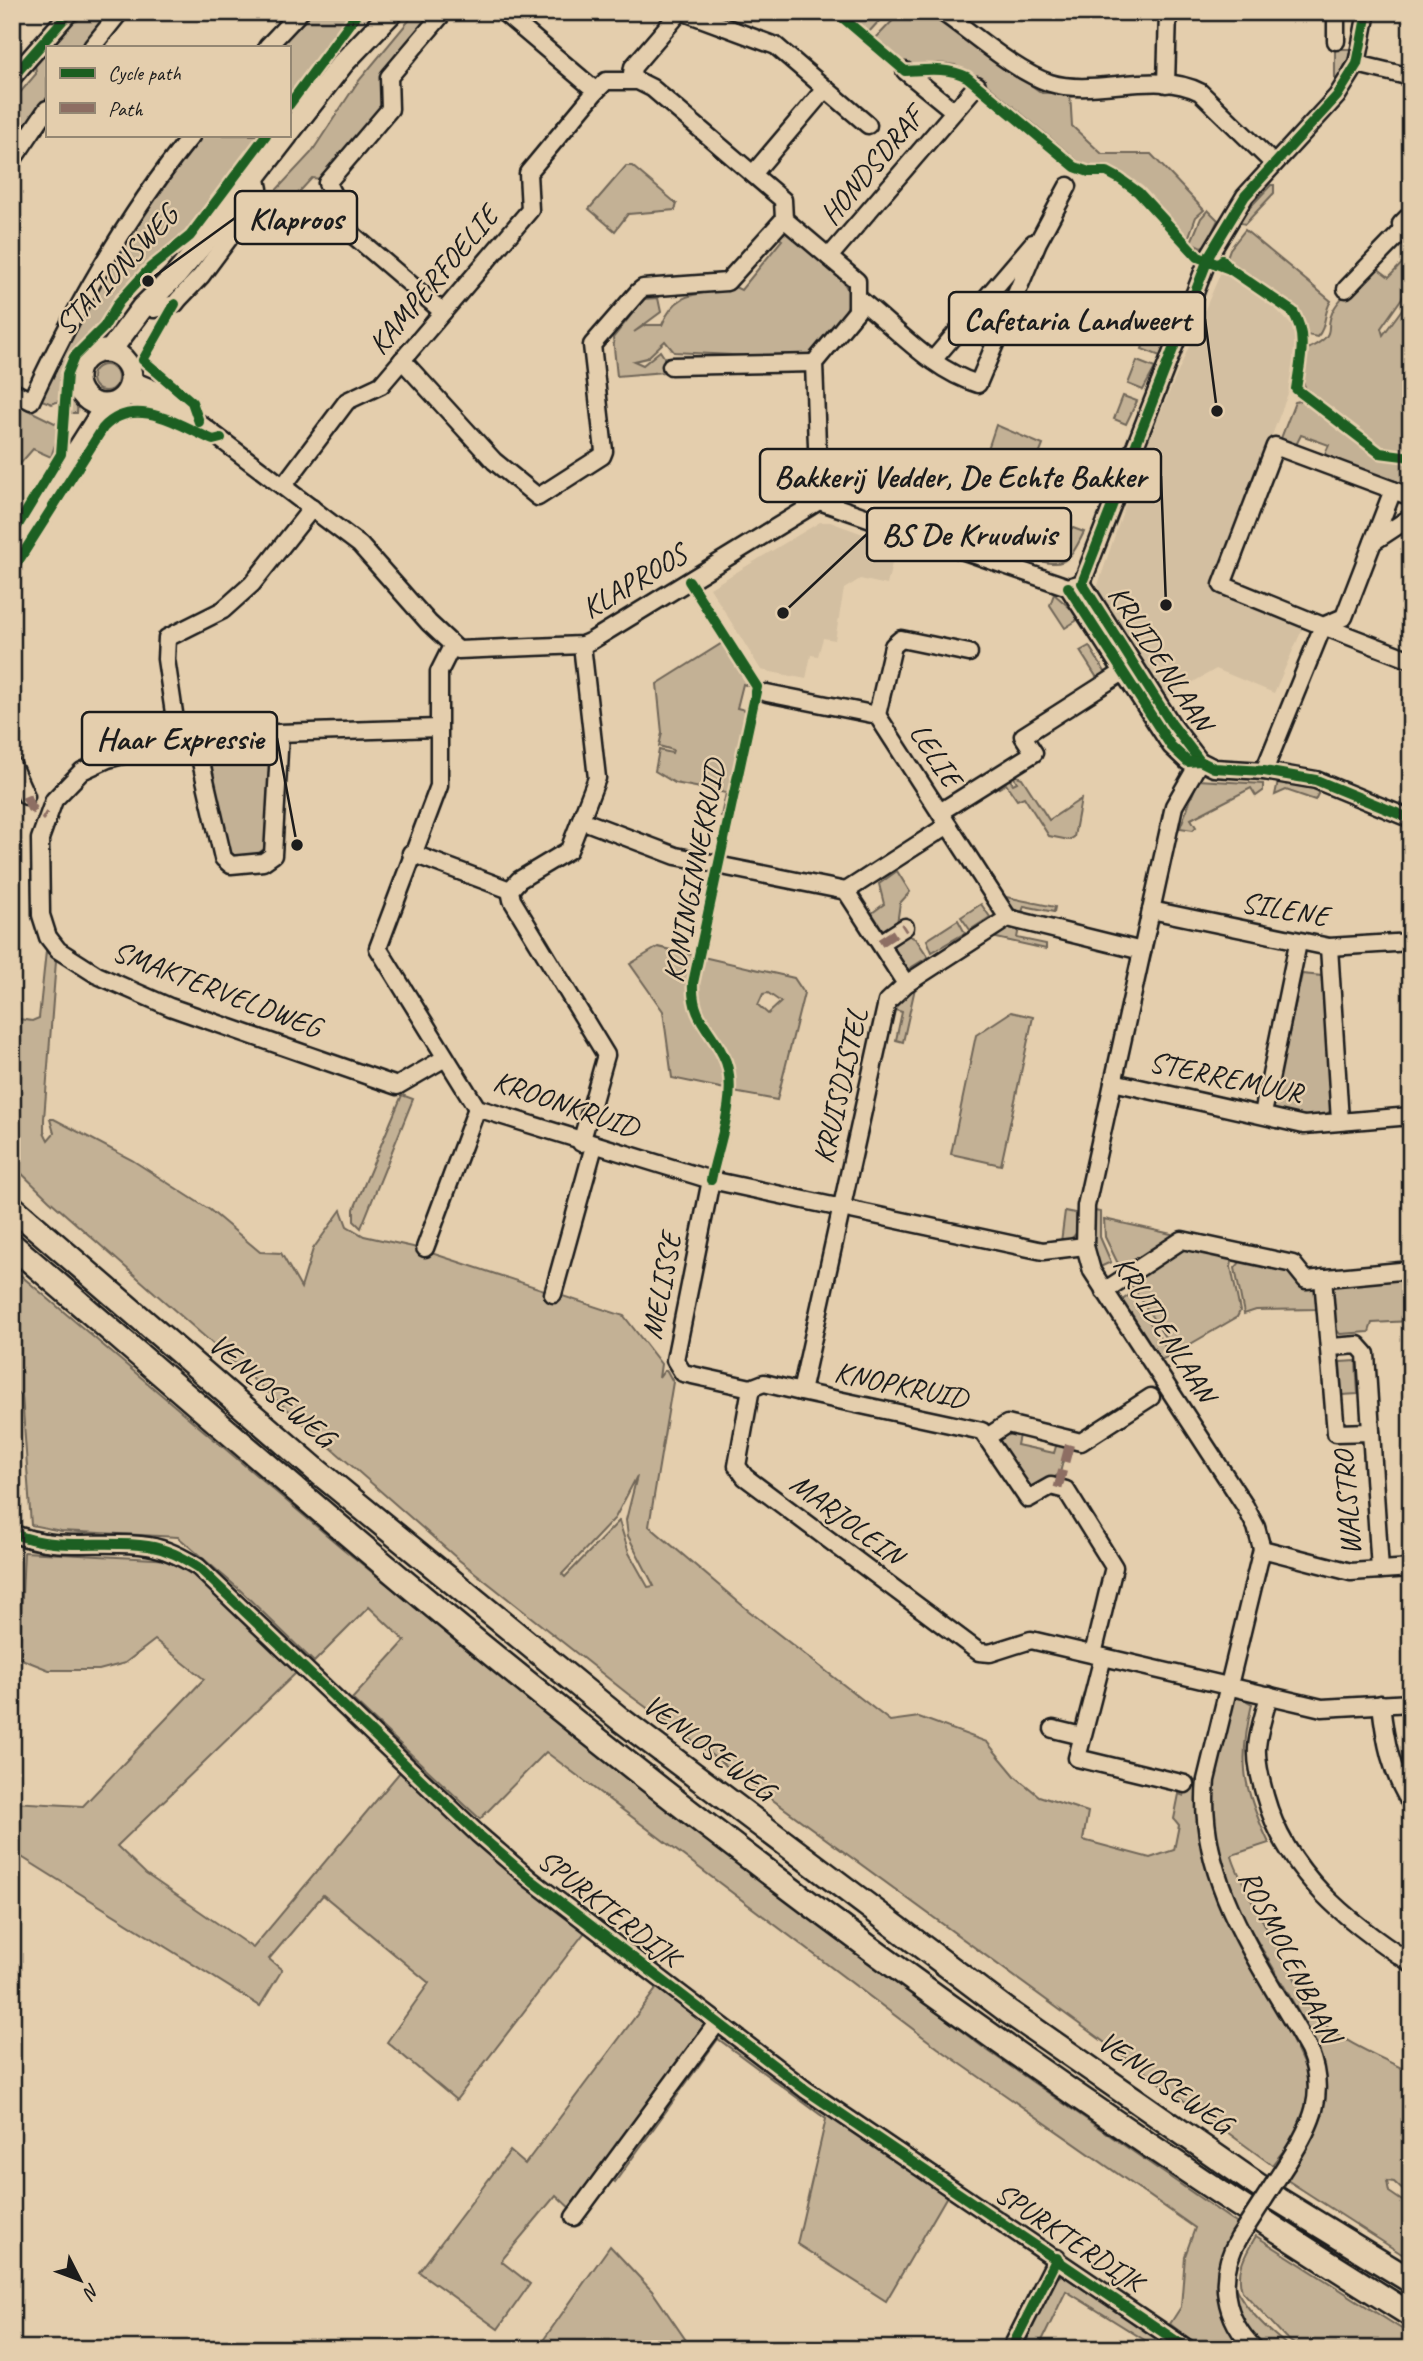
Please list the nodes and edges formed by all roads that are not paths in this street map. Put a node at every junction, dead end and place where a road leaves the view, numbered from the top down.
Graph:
1 (70, 12) edge
2 (120, 12) edge
3 (300, 12) edge
4 (375, 12) edge
5 (392, 12) edge
6 (444, 12) edge
7 (503, 12) edge
8 (682, 12) edge
9 (942, 12) edge
10 (1168, 12) edge
11 (1336, 12) edge
12 (1367, 12) edge
13 (1336, 41) dead end
14 (93, 46) edge
15 (268, 46) edge
16 (343, 63) junction
17 (1357, 64) junction
18 (905, 71) dead end
19 (1411, 77) edge
20 (12, 78) edge
21 (631, 80) junction
22 (1166, 83) junction
23 (977, 85) dead end
24 (825, 89) junction
25 (596, 91) junction
26 (46, 110) edge
27 (954, 111) junction
28 (868, 125) dead end
29 (290, 131) edge
30 (190, 136) edge
31 (286, 136) edge
32 (12, 160) edge
33 (1274, 164) junction
34 (753, 174) junction
35 (1068, 186) dead end
36 (1411, 214) edge
37 (784, 219) junction
38 (1038, 242) junction
39 (830, 257) junction
40 (1346, 289) dead end
41 (858, 298) junction
42 (443, 312) junction
43 (402, 360) junction
44 (933, 360) junction
45 (814, 363) junction
46 (671, 366) dead end
47 (123, 372) junction
48 (12, 391) edge
49 (84, 397) junction
50 (106, 406) junction
51 (72, 454) junction
52 (284, 485) junction
53 (1393, 490) junction
54 (1411, 497) edge
55 (819, 501) junction
56 (312, 508) junction
57 (1411, 517) edge
58 (1373, 542) junction
59 (12, 554) edge
60 (1075, 585) junction
61 (1323, 626) junction
62 (582, 645) junction
63 (452, 646) junction
64 (969, 653) dead end
65 (1411, 660) edge
66 (1128, 668) junction
67 (767, 693) dead end
68 (877, 715) junction
69 (438, 729) junction
70 (280, 733) junction
71 (195, 736) junction
72 (178, 740) junction
73 (1200, 761) junction
74 (12, 765) edge
75 (1264, 771) junction
76 (26, 796) dead end
77 (944, 819) junction
78 (1411, 819) edge
79 (581, 820) junction
80 (411, 853) junction
81 (510, 890) junction
82 (846, 891) junction
83 (1151, 911) junction
84 (1008, 918) junction
85 (905, 927) dead end
86 (1411, 942) edge
87 (880, 943) junction
88 (1298, 943) junction
89 (1329, 947) junction
90 (1142, 951) junction
91 (906, 984) junction
92 (445, 1058) junction
93 (1113, 1082) junction
94 (477, 1108) junction
95 (1263, 1114) junction
96 (1411, 1116) edge
97 (1340, 1121) junction
98 (588, 1144) junction
99 (711, 1180) junction
100 (12, 1207) edge
101 (842, 1208) junction
102 (12, 1245) edge
103 (1085, 1246) junction
104 (425, 1248) dead end
105 (1411, 1270) edge
106 (1323, 1278) junction
107 (1104, 1291) junction
108 (553, 1294) dead end
109 (1331, 1347) junction
110 (751, 1388) junction
111 (802, 1392) junction
112 (1151, 1397) dead end
113 (1371, 1432) junction
114 (987, 1437) junction
115 (12, 1533) edge
116 (1262, 1549) junction
117 (1411, 1568) edge
118 (1380, 1570) junction
119 (1098, 1656) junction
120 (1228, 1685) junction
121 (1269, 1695) junction
122 (1411, 1703) edge
123 (1381, 1704) junction
124 (1053, 1728) dead end
125 (1082, 1736) junction
126 (1185, 1784) dead end
127 (1411, 1804) edge
128 (1411, 1963) edge
129 (717, 2023) junction
130 (574, 2217) dead end
131 (1057, 2258) junction
132 (1411, 2281) edge
133 (1411, 2315) edge
134 (1012, 2349) edge
135 (1188, 2349) edge
136 (1255, 2349) edge

1 - 20 street
2 - 14 street
3 - 15 street
4 - 16 main road, STATIONSWEG
5 - 16 main road, STATIONSWEG
6 - 42 street
7 - 25 street
8 - 21 street
8 - 24 street
9 - 22 street
10 - 22 street
11 - 13 street
12 - 17 street, KRUIDENLAAN
16 - 29 main road, STATIONSWEG
17 - 19 street
17 - 33 street, KRUIDENLAAN
18 - 27 street, HONDSDRAF
21 - 25 street
21 - 34 street
22 - 33 street
23 - 27 street, HONDSDRAF
24 - 28 street
24 - 34 street
25 - 42 street, KAMPERFOELIE
26 - 32 street
27 - 39 street, HONDSDRAF
30 - 48 street
31 - 47 main road, STATIONSWEG
33 - 60 street, KRUIDENLAAN
34 - 37 street
35 - 38 street
36 - 40 street
37 - 39 street
37 - 43 street
38 - 44 street
38 - 44 street
39 - 41 street
41 - 44 street
41 - 45 street
42 - 43 street, KAMPERFOELIE
43 - 52 street, KAMPERFOELIE
45 - 46 street
45 - 55 street
47 - 49 main road
47 - 50 main road
47 - 52 street
49 - 50 main road
49 - 51 main road
50 - 51 main road
51 - 59 main road
52 - 56 street
53 - 54 street
53 - 58 street
53 - 61 street
55 - 60 street
55 - 62 street, KLAPROOS
56 - 63 street
56 - 72 street
57 - 58 street
58 - 61 street
60 - 66 street, KRUIDENLAAN
61 - 65 street
61 - 75 street
62 - 63 street, KLAPROOS
62 - 79 street
63 - 69 street, KROONKRUID
64 - 68 street, LELIE
66 - 73 street, KRUIDENLAAN
66 - 77 street
67 - 68 street, LELIE
68 - 77 street, LELIE
69 - 70 street
69 - 80 street, KROONKRUID
70 - 71 street
70 - 71 street
71 - 72 street
72 - 92 street, SMAKTERVELDWEG
73 - 75 street
73 - 83 street, KRUIDENLAAN
74 - 76 street
75 - 78 street
77 - 82 street
77 - 84 street, LELIE
79 - 81 street
79 - 82 street
80 - 81 street
80 - 92 street, KROONKRUID
81 - 98 street
82 - 87 street
83 - 88 street, SILENE
83 - 90 street, KRUIDENLAAN
84 - 90 street
84 - 91 street, KRUISDISTEL
85 - 87 street
86 - 89 street, SILENE
87 - 91 street
88 - 89 street, SILENE
88 - 95 street
89 - 97 street
90 - 93 street, KRUIDENLAAN
91 - 101 street, KRUISDISTEL
92 - 94 street, KROONKRUID
93 - 95 street, STERREMUUR
93 - 103 street, KRUIDENLAAN
94 - 98 street, KROONKRUID
94 - 104 street
95 - 97 street, STERREMUUR
96 - 97 street, STERREMUUR
98 - 99 street, KROONKRUID
98 - 108 street
99 - 101 street, KROONKRUID
99 - 110 street, MELISSE
100 - 132 highway, VENLOSEWEG
101 - 103 street, KROONKRUID
101 - 111 street
102 - 133 highway, VENLOSEWEG
103 - 107 street, KRUIDENLAAN
105 - 106 street
106 - 107 street
106 - 109 street, WALSTRO
107 - 116 street, KRUIDENLAAN
109 - 113 street, WALSTRO
109 - 113 street, WALSTRO
110 - 111 street
110 - 119 street, MARJOLEIN
111 - 114 street, KNOPKRUID
112 - 114 street, KNOPKRUID
113 - 118 street, WALSTRO
114 - 119 street, KNOPKRUID
115 - 129 street, SPURKTERDIJK
116 - 118 street
116 - 120 street, ROSMOLENBAAN
117 - 118 street
119 - 120 street, MARJOLEIN
119 - 125 street
120 - 121 street, MARJOLEIN
120 - 136 street, ROSMOLENBAAN, bridge
121 - 123 street, MARJOLEIN
121 - 128 street
122 - 123 street, MARJOLEIN
123 - 127 street
124 - 125 street
125 - 126 street
129 - 130 street
129 - 131 street, SPURKTERDIJK
131 - 134 street
131 - 135 street, SPURKTERDIJK

